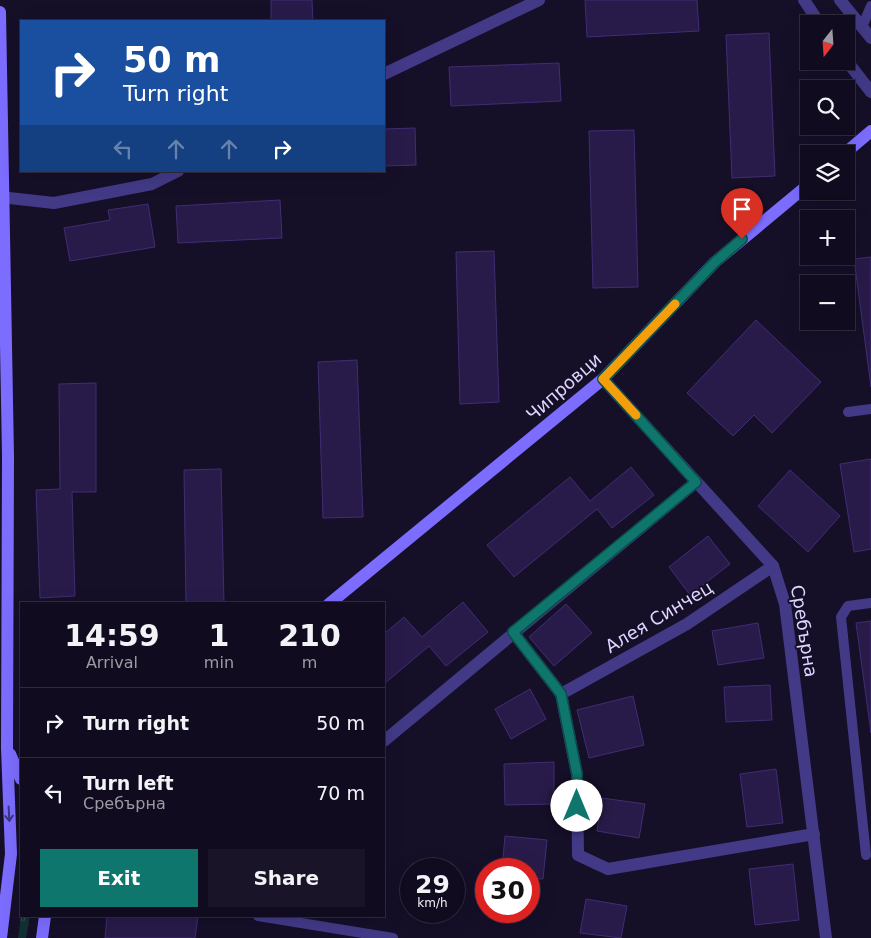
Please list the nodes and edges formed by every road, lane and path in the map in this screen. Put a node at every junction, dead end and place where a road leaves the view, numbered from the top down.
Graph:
1 (538, 0) edge
2 (804, 0) edge
3 (840, 0) edge
4 (871, 6) edge
5 (0, 12) edge
6 (814, 15) edge
7 (862, 28) junction
8 (871, 38) edge
9 (854, 70) edge
10 (385, 74) edge
11 (871, 92) edge
12 (871, 131) edge
13 (855, 145) edge
14 (176, 172) edge
15 (800, 191) edge
16 (2, 197) edge
17 (603, 379) junction
18 (871, 408) edge
19 (848, 412) dead end
20 (4, 456) edge
21 (696, 482) junction
22 (773, 566) junction
23 (331, 602) edge
24 (871, 603) edge
25 (513, 632) junction
26 (561, 694) junction
27 (385, 740) edge
28 (6, 748) junction
29 (20, 777) edge
30 (814, 834) junction
31 (20, 844) edge
32 (11, 854) junction
33 (866, 855) dead end
34 (45, 917) edge
35 (264, 917) edge
36 (1, 938) edge
37 (42, 938) edge
38 (393, 938) edge
39 (826, 938) edge

1 - 10 street
2 - 6 street
3 - 7 street
4 - 7 lane
5 - 16 main road
7 - 8 street
9 - 11 street
12 - 13 main road
14 - 16 street
15 - 17 main road, Чипровци
16 - 20 main road
17 - 21 street, Сребърна
17 - 23 main road, Чипровци
18 - 19 lane
20 - 28 main road
21 - 22 street, Сребърна
21 - 25 street
22 - 26 street, Алея Синчец
22 - 30 street, Сребърна
24 - 33 lane
25 - 26 street
25 - 27 street
26 - 30 street
28 - 29 main road
28 -> 32 main road
30 - 39 street, Сребърна
31 - 32 main road
32 - 36 main road
34 - 37 main road
35 - 38 lane

